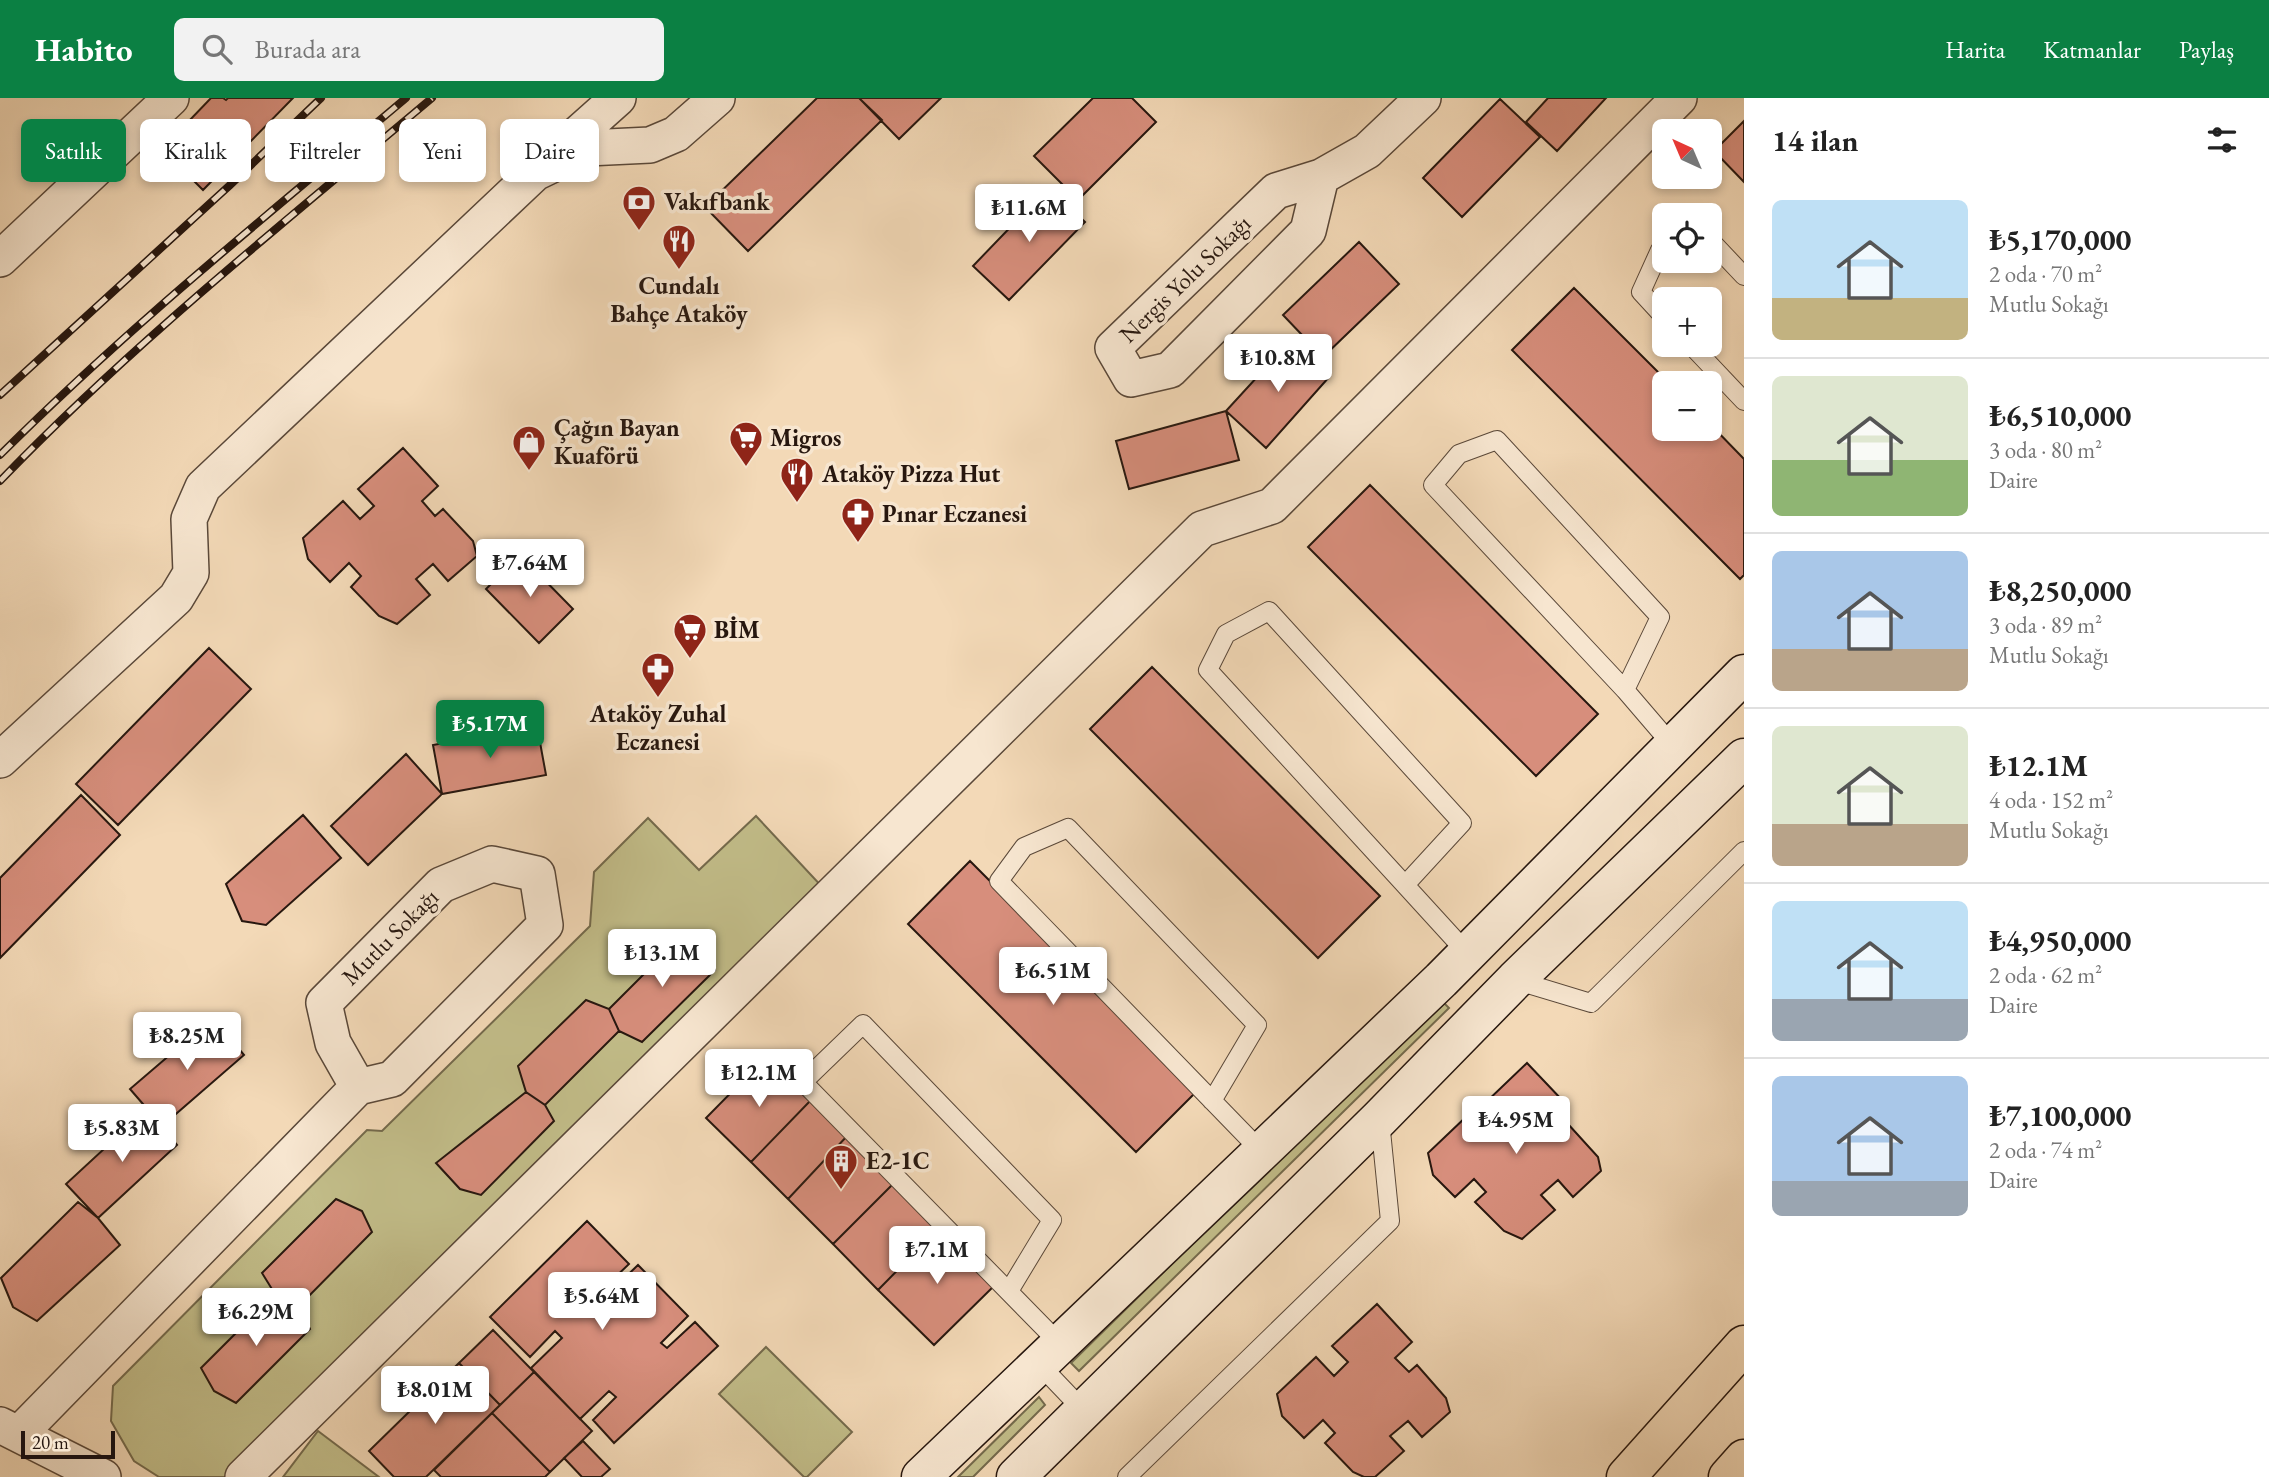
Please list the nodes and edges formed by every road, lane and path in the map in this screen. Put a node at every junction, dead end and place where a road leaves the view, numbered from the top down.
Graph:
1 (171, 98) edge
2 (618, 98) edge
3 (717, 98) edge
4 (1423, 98) edge
5 (1679, 98) edge
6 (595, 119) edge
7 (599, 147) edge
8 (1321, 177) junction
9 (526, 182) edge
10 (1722, 253) edge
11 (0, 258) edge
12 (1652, 268) edge
13 (1744, 276) edge
14 (1652, 304) edge
15 (1702, 357) edge
16 (1744, 401) edge
17 (1744, 674) edge
18 (1625, 690) junction
19 (1673, 746) junction
20 (1744, 758) edge
21 (0, 760) edge
22 (1744, 851) edge
23 (1405, 886) junction
24 (1468, 954) junction
25 (1441, 981) junction
26 (1507, 987) junction
27 (358, 1087) junction
28 (1212, 1101) junction
29 (1380, 1118) junction
30 (1261, 1151) junction
31 (1009, 1292) junction
32 (1744, 1345) edge
33 (1051, 1355) junction
34 (1082, 1409) junction
35 (10, 1429) edge
36 (1744, 1459) edge
37 (103, 1477) edge
38 (243, 1477) edge
39 (921, 1477) edge
40 (1016, 1477) edge
41 (1127, 1477) edge
42 (1626, 1477) edge
43 (1728, 1477) edge

1 - 11 street
2 - 6 street
3 - 7 street
4 - 8 street
5 - 38 street
8 - 8 street, Nergis Yolu Sokağı
9 - 21 street
10 - 13 lane
12 - 14 lane
15 - 16 lane
17 - 19 street
18 - 18 lane
18 - 19 lane
19 - 24 street
20 - 26 street
22 - 26 lane
23 - 23 lane
23 - 24 lane
24 - 25 street
25 - 26 street
25 - 30 street
26 - 29 street
27 - 27 street, Mutlu Sokağı
27 - 35 street
28 - 28 lane
28 - 30 lane
29 - 34 street
29 - 41 lane
30 - 33 street
31 - 31 lane
31 - 33 lane
32 - 42 highway
33 - 34 lane
33 - 39 street
34 - 40 street
35 - 37 street
36 - 43 highway

